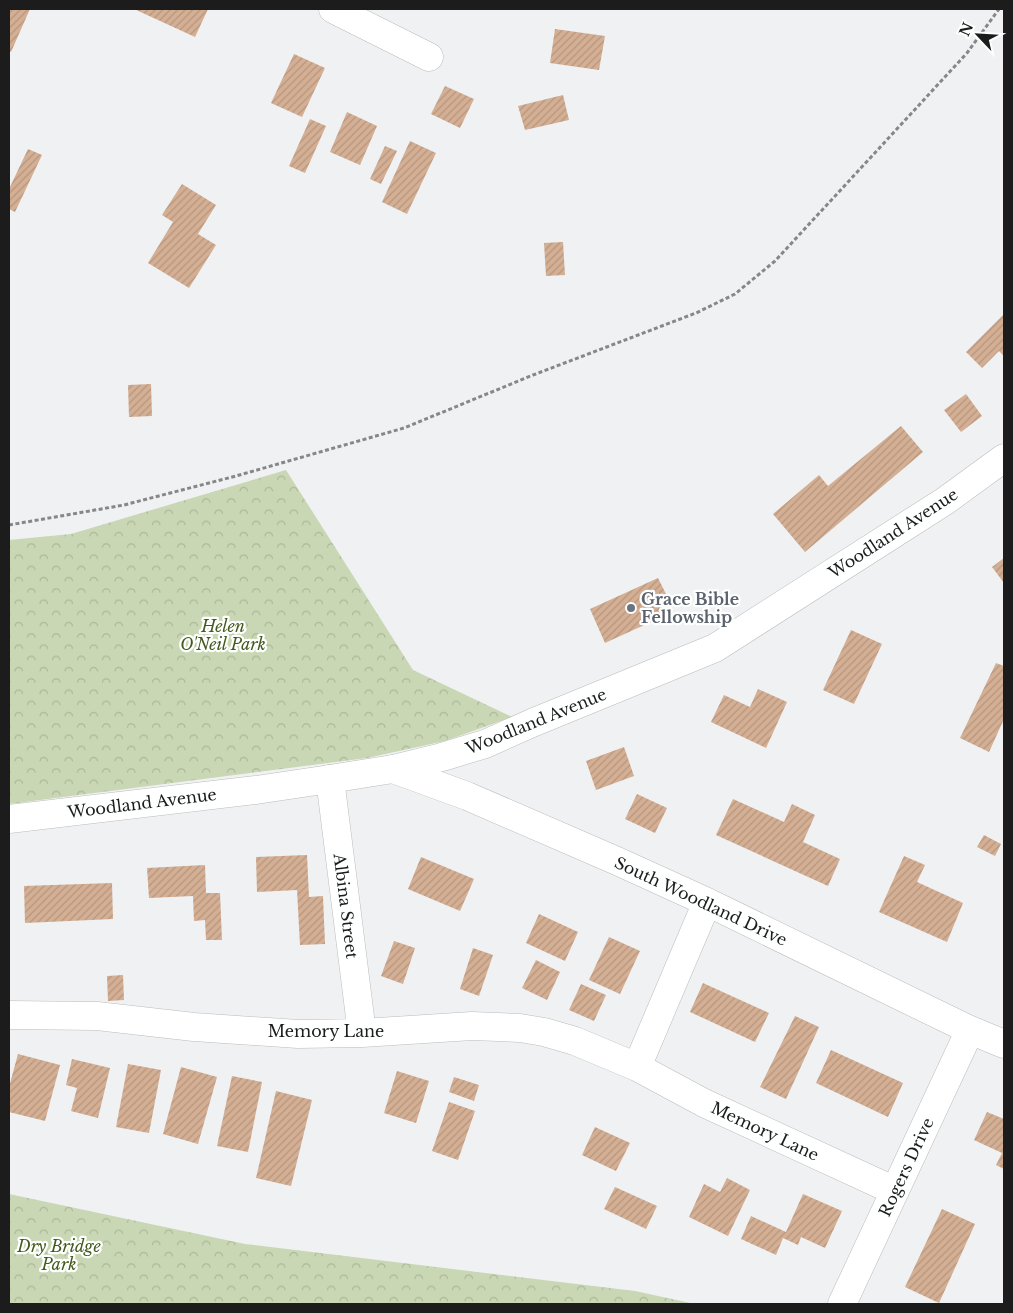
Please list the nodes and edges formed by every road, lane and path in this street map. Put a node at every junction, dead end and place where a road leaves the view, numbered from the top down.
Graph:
1 (333, 9) edge
2 (999, 9) edge
3 (429, 57) dead end
4 (1004, 458) edge
5 (9, 525) edge
6 (393, 769) junction
7 (330, 779) junction
8 (9, 819) edge
9 (707, 902) junction
10 (9, 1015) edge
11 (970, 1030) junction
12 (362, 1033) junction
13 (1004, 1044) edge
14 (637, 1067) junction
15 (895, 1191) junction
16 (842, 1304) edge

1 - 3 street
2 - 5 path
4 - 6 street, Woodland Avenue
6 - 7 street, Woodland Avenue
6 - 9 street, South Woodland Drive
7 - 8 street, Woodland Avenue
7 - 12 street, Albina Street
9 - 11 street, South Woodland Drive
9 - 14 street
10 - 12 street, Memory Lane
11 - 13 street, South Woodland Drive
11 - 15 street, Rogers Drive
12 - 14 street, Memory Lane
14 - 15 street, Memory Lane
15 - 16 street, Rogers Drive

